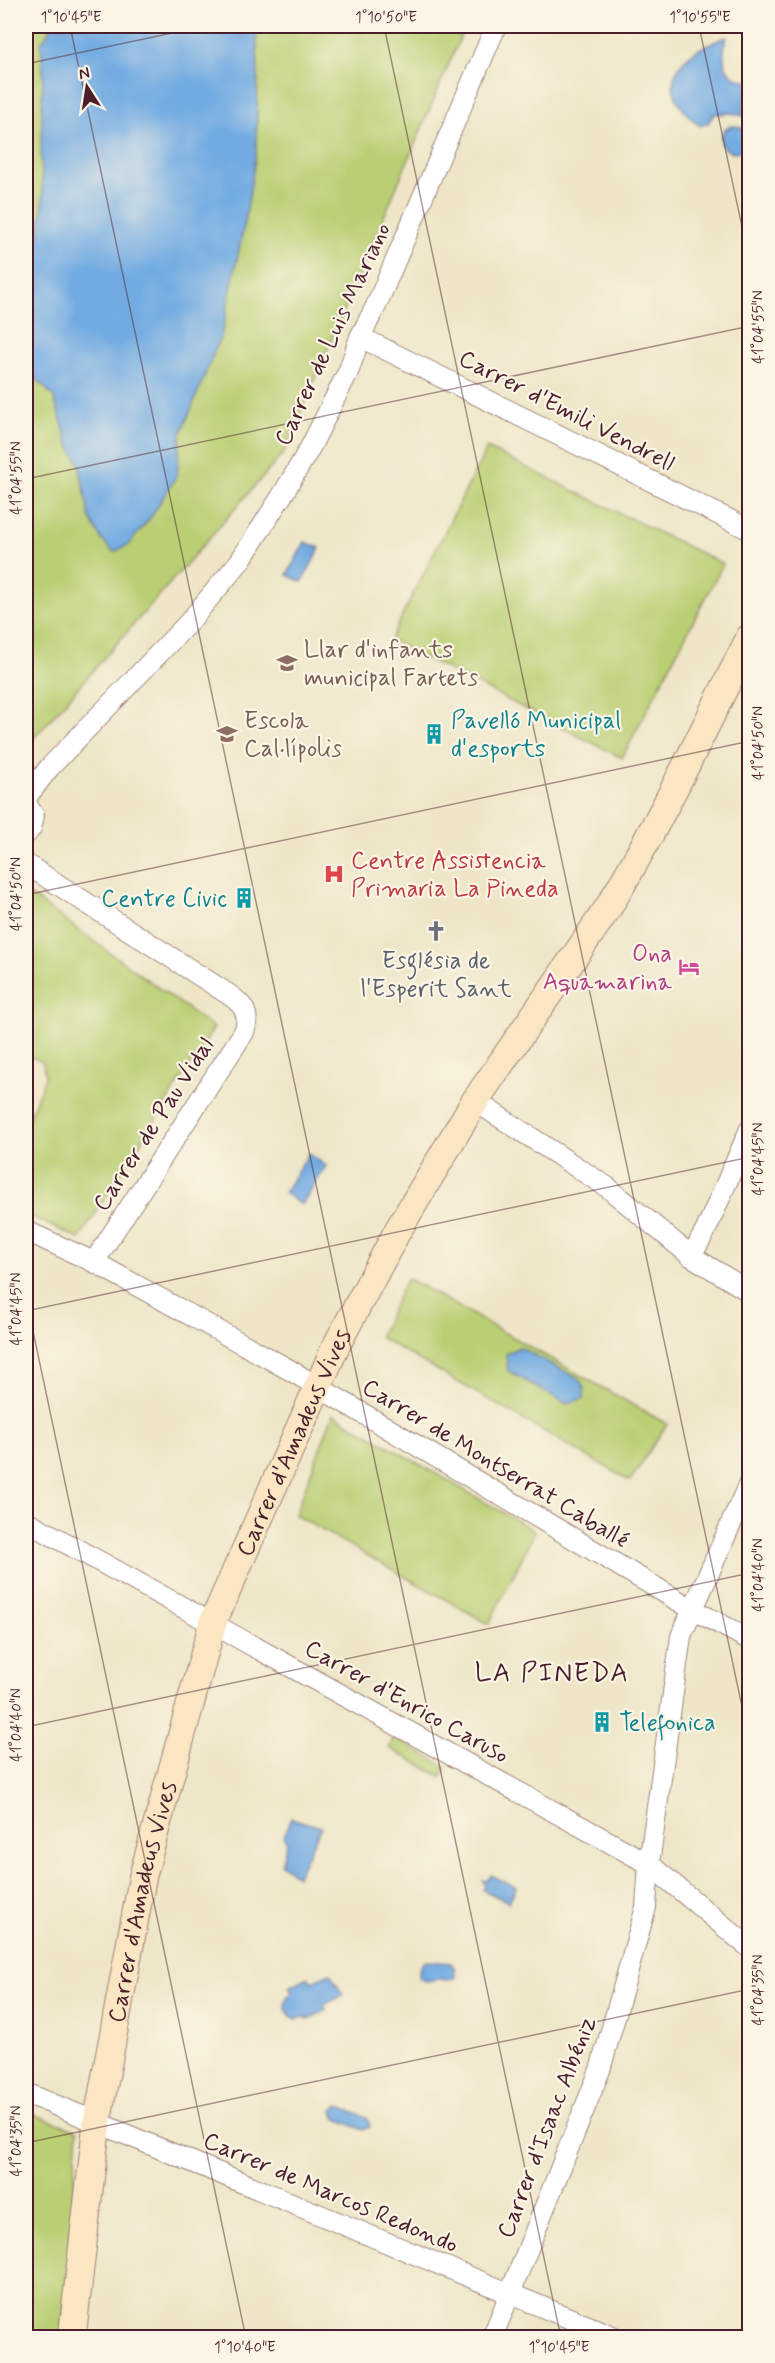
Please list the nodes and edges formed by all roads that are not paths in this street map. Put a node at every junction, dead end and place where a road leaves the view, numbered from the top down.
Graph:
1 (496, 26) edge
2 (360, 337) junction
3 (750, 530) edge
4 (750, 637) edge
5 (26, 798) edge
6 (26, 803) edge
7 (26, 834) edge
8 (26, 864) edge
9 (475, 1101) junction
10 (750, 1129) edge
11 (26, 1231) edge
12 (691, 1256) junction
13 (94, 1262) junction
14 (750, 1292) edge
15 (318, 1388) junction
16 (750, 1481) edge
17 (26, 1521) edge
18 (692, 1609) junction
19 (213, 1622) junction
20 (750, 1640) edge
21 (649, 1864) junction
22 (750, 1948) edge
23 (26, 2094) edge
24 (97, 2122) junction
25 (509, 2294) junction
26 (72, 2337) edge
27 (492, 2337) edge
28 (617, 2337) edge

1 - 2 street, Carrer de Luis Mariano
2 - 3 street, Carrer d'Emili Vendrell
2 - 5 street, Carrer de Luis Mariano
4 - 9 street, Carrer d'Amadeus Vives
6 - 7 street
8 - 13 street, Carrer de Pau Vidal
9 - 12 street
9 - 15 street, Carrer d'Amadeus Vives
10 - 12 street
11 - 13 street, Carrer de Montserrat Caballé
12 - 14 street
13 - 15 street, Carrer de Montserrat Caballé
15 - 18 street, Carrer de Montserrat Caballé
15 - 19 street, Carrer d'Amadeus Vives
16 - 18 street, Carrer d'Isaac Albéniz
17 - 19 street, Carrer d'Enrico Caruso
18 - 20 street, Carrer de Montserrat Caballé
18 - 21 street, Carrer d'Isaac Albéniz
19 - 21 street, Carrer d'Enrico Caruso
19 - 24 street, Carrer d'Amadeus Vives
21 - 22 street, Carrer d'Enrico Caruso
21 - 25 street, Carrer d'Isaac Albéniz
23 - 24 street, Carrer de Marcos Redondo
24 - 25 street, Carrer de Marcos Redondo
24 - 26 street, Carrer d'Amadeus Vives
25 - 27 street, Carrer d'Isaac Albéniz
25 - 28 street, Carrer de Marcos Redondo

